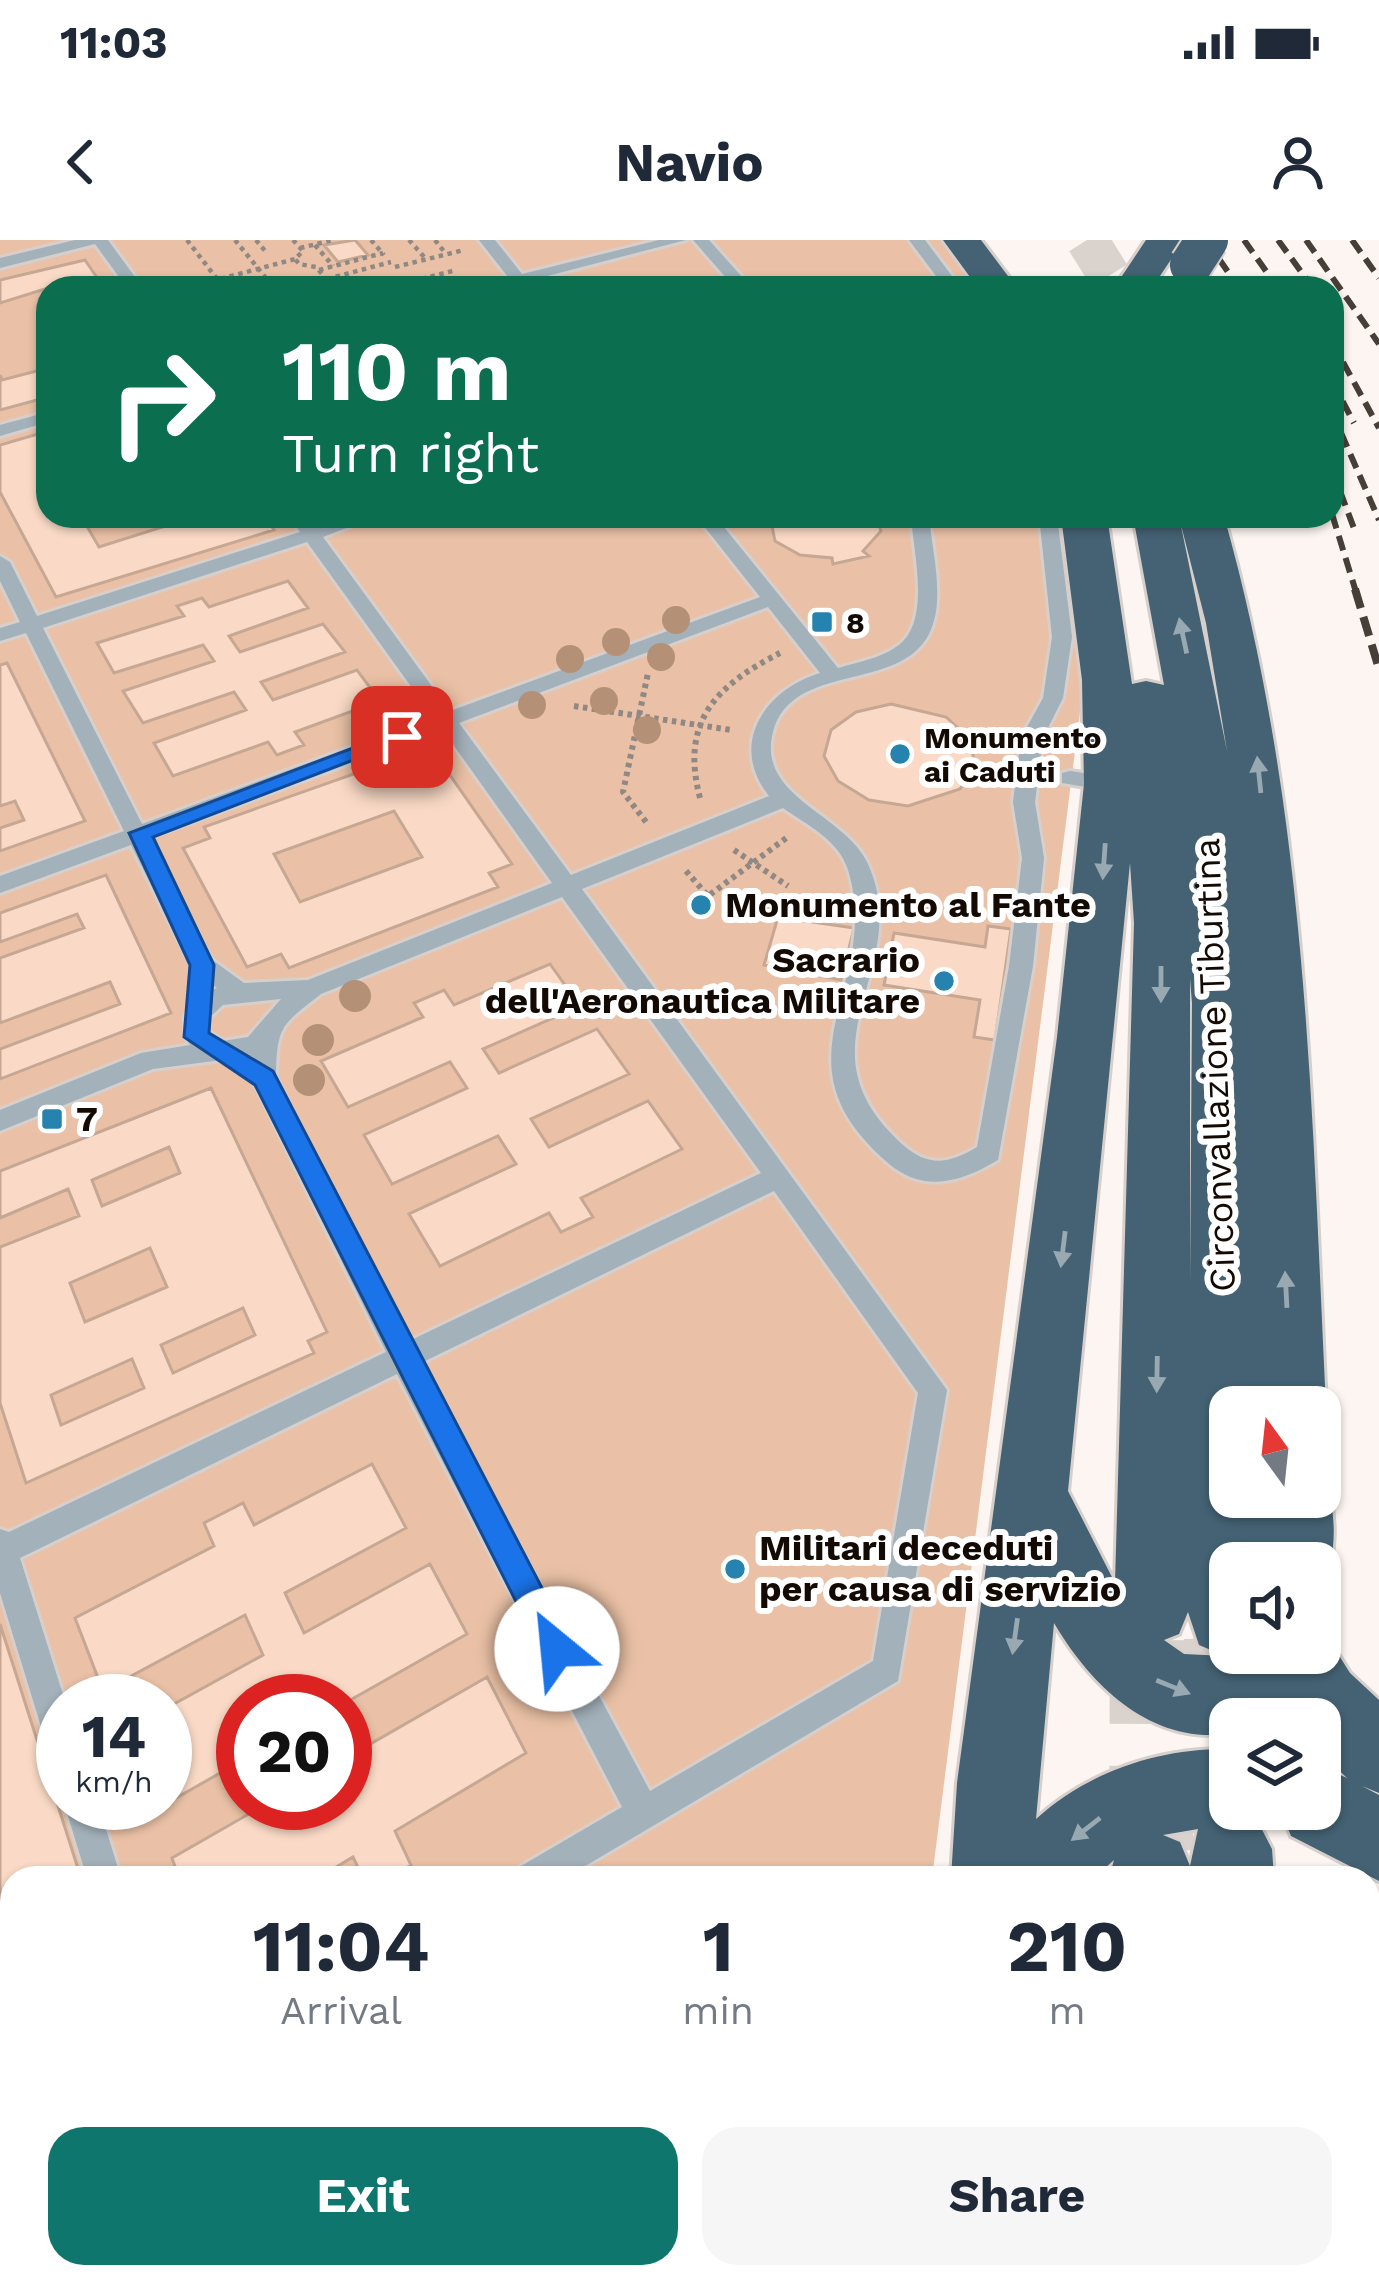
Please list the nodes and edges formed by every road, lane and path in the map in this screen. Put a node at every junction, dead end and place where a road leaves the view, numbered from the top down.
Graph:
1 (97, 240) edge
2 (187, 240) edge
3 (235, 240) edge
4 (256, 240) edge
5 (293, 240) edge
6 (333, 240) edge
7 (371, 240) edge
8 (409, 240) edge
9 (435, 240) edge
10 (678, 240) edge
11 (701, 240) edge
12 (917, 240) edge
13 (962, 240) edge
14 (488, 242) edge
15 (315, 244) junction
16 (300, 248) junction
17 (266, 252) dead end
18 (383, 253) junction
19 (445, 255) junction
20 (426, 259) junction
21 (297, 261) junction
22 (0, 263) edge
23 (393, 264) junction
24 (1186, 264) edge
25 (333, 266) junction
26 (319, 270) junction
27 (260, 271) junction
28 (126, 276) edge
29 (215, 276) edge
30 (245, 276) edge
31 (264, 276) edge
32 (324, 276) edge
33 (340, 276) edge
34 (404, 276) edge
35 (433, 276) edge
36 (515, 276) edge
37 (547, 276) edge
38 (733, 276) edge
39 (943, 276) edge
40 (989, 276) edge
41 (1157, 276) edge
42 (36, 420) edge
43 (0, 431) edge
44 (296, 528) edge
45 (306, 528) edge
46 (713, 528) edge
47 (920, 528) edge
48 (1049, 528) edge
49 (1086, 528) edge
50 (1115, 528) edge
51 (1158, 528) edge
52 (1204, 528) edge
53 (0, 562) edge
54 (770, 600) junction
55 (32, 624) junction
56 (0, 634) edge
57 (806, 642) junction
58 (832, 674) junction
59 (560, 703) dead end
60 (446, 721) junction
61 (698, 724) junction
62 (762, 735) junction
63 (781, 800) junction
64 (710, 828) junction
65 (140, 833) junction
66 (1242, 857) dead end
67 (0, 885) edge
68 (568, 885) junction
69 (788, 886) dead end
70 (202, 965) junction
71 (313, 988) junction
72 (249, 993) junction
73 (1221, 1003) junction
74 (197, 1015) junction
75 (270, 1030) junction
76 (226, 1053) junction
77 (150, 1060) junction
78 (264, 1078) junction
79 (0, 1121) edge
80 (778, 1177) junction
81 (404, 1359) junction
82 (1291, 1386) edge
83 (1034, 1496) junction
84 (1271, 1542) edge
85 (1, 1549) edge
86 (1152, 1608) tunnel mouth
87 (40, 1674) edge
88 (1267, 1674) edge
89 (1299, 1674) edge
90 (1379, 1753) edge
91 (644, 1816) junction
92 (1341, 1819) edge
93 (89, 1830) edge
94 (1231, 1838) edge
95 (1379, 1840) edge
96 (100, 1866) edge
97 (554, 1866) edge
98 (994, 1866) edge
99 (1048, 1866) edge

1 - 22 lane
1 - 28 lane
2 - 29 path
3 - 27 path
4 - 17 path
5 - 16 path
6 - 15 path
7 - 18 path
8 - 20 path
9 - 19 path
10 - 37 lane
11 - 38 lane
12 - 39 lane
13 - 40 highway
14 - 19 path
14 - 36 lane
15 - 16 path
15 - 25 path
16 - 21 path
18 - 23 path
18 - 25 path
19 - 20 path
19 - 35 path
20 - 23 path
21 - 26 path
21 - 27 path
23 - 33 path
23 - 34 path
24 - 41 highway
25 - 26 path
26 - 32 path
27 - 30 path
27 - 31 path
42 - 43 lane
44 - 55 lane
45 - 60 lane
46 - 54 lane
47 - 58 lane
48 - 63 lane
49 -> 83 highway
50 -> 86 highway, Circonvallazione Tiburtina
73 -> 51 highway, Circonvallazione Tiburtina
82 -> 52 highway
53 - 55 lane
54 - 57 lane
54 - 60 lane
55 - 56 lane
55 - 65 lane
57 - 58 lane
57 - 61 path
58 - 62 lane
59 - 61 path
60 - 65 lane
60 - 68 lane
61 - 62 path
61 - 64 path
62 - 63 lane
63 - 64 lane
64 - 68 lane
64 - 69 path
65 - 67 lane
65 - 70 lane
66 - 73 highway
68 - 71 lane
68 - 80 lane
70 - 72 lane
70 - 74 lane
71 - 72 lane
71 - 75 lane
72 - 74 lane
72 - 75 lane
73 - 84 highway, Circonvallazione Tiburtina
74 - 76 lane
74 - 77 lane
75 - 76 lane
75 - 78 lane
76 - 77 lane
76 - 78 lane
77 - 79 lane
78 - 81 lane
80 - 81 lane
80 - 91 lane
81 - 85 lane
81 - 91 lane
83 -> 88 highway
83 -> 98 highway
85 - 87 lane
89 - 90 highway
91 - 97 lane
92 - 95 highway
93 - 96 lane
94 -> 99 highway

